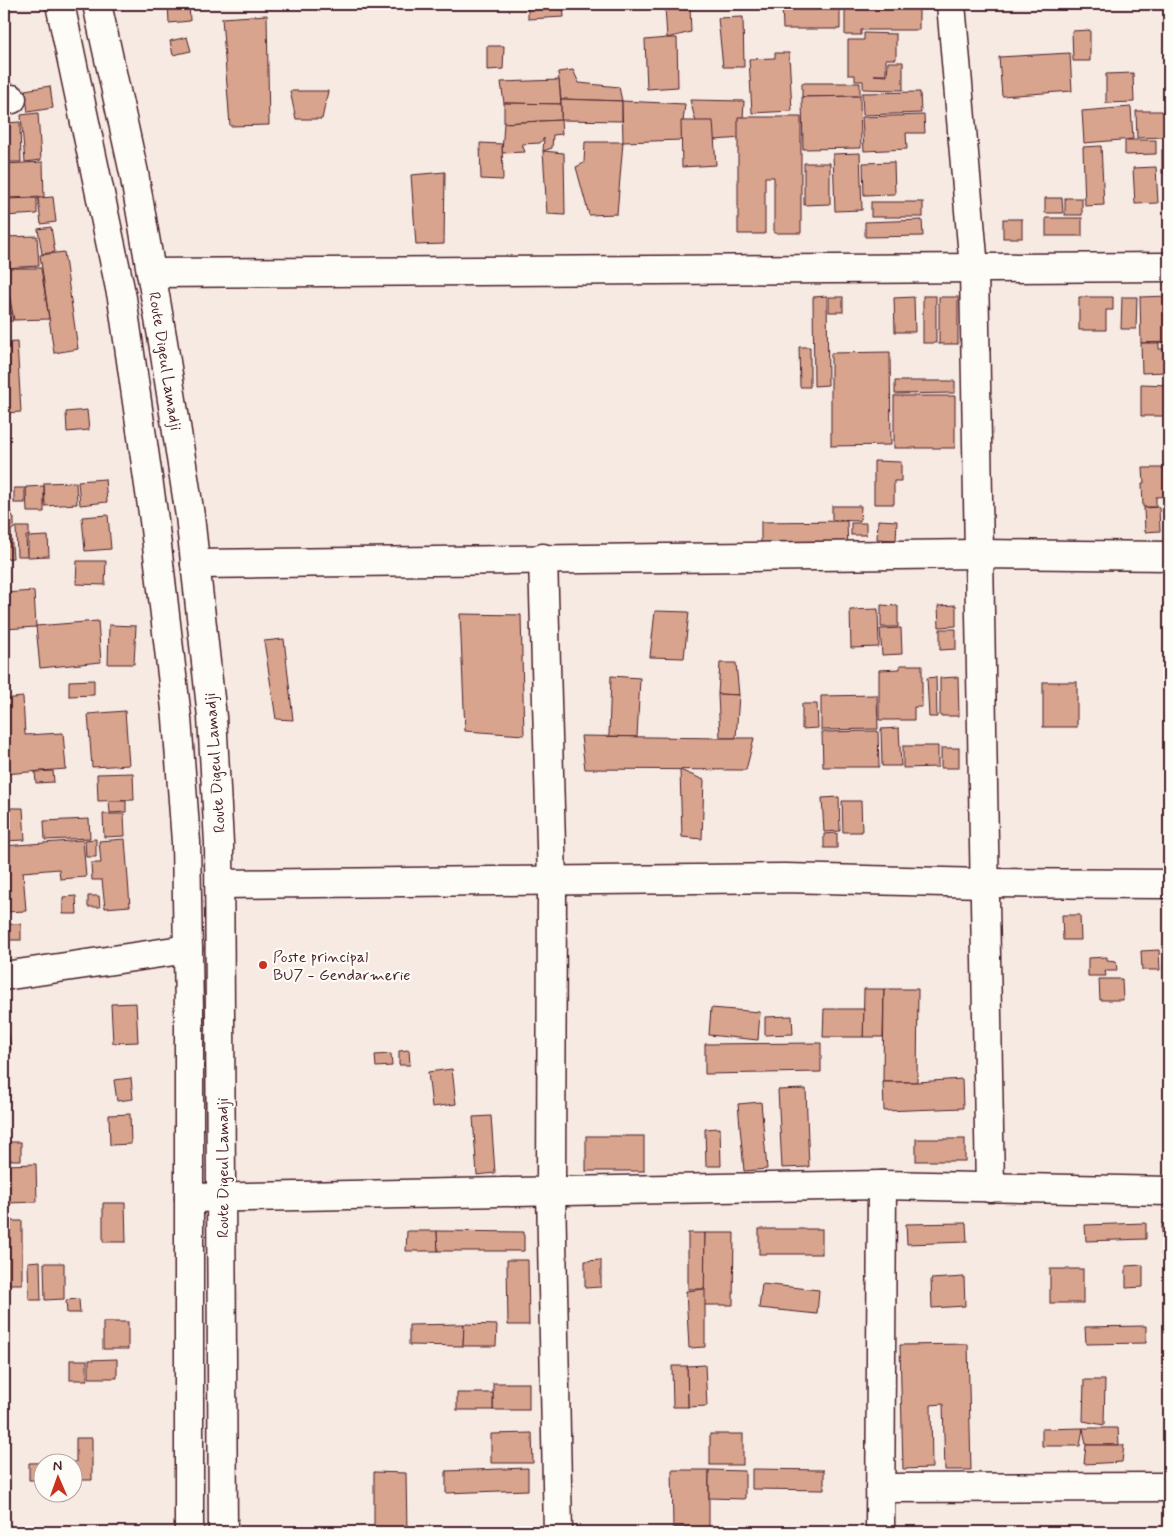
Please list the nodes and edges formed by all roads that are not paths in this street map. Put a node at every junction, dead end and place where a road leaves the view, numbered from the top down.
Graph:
1 (60, 4) edge
2 (97, 4) edge
3 (951, 4) edge
4 (1169, 267) edge
5 (974, 268) junction
6 (151, 273) junction
7 (978, 554) junction
8 (1169, 556) edge
9 (543, 558) junction
10 (195, 564) junction
11 (552, 881) junction
12 (984, 883) junction
13 (220, 884) junction
14 (1169, 884) edge
15 (188, 949) junction
16 (4, 976) edge
17 (882, 1185) junction
18 (990, 1188) junction
19 (551, 1191) junction
20 (1169, 1191) edge
21 (189, 1198) junction
22 (222, 1198) junction
23 (1169, 1487) edge
24 (880, 1488) junction
25 (189, 1532) edge
26 (223, 1532) edge
27 (558, 1532) edge
28 (880, 1532) edge

1 - 15 street
2 - 6 street, Route Digeul Lamadji
3 - 5 street
4 - 5 street
5 - 6 street
5 - 7 street
6 - 10 street, Route Digeul Lamadji
7 - 8 street
7 - 9 street
7 - 12 street
9 - 10 street
9 - 11 street
10 - 13 street, Route Digeul Lamadji
11 - 12 street
11 - 13 street
11 - 19 street
12 - 14 street
12 - 18 street
13 - 22 street, Route Digeul Lamadji
15 - 16 street
15 - 21 street
17 - 18 street
17 - 19 street
17 - 24 street
18 - 20 street
19 - 22 street
19 - 27 street
21 - 22 street
21 - 25 street
22 - 26 street, Route Digeul Lamadji
23 - 24 street
24 - 28 street

